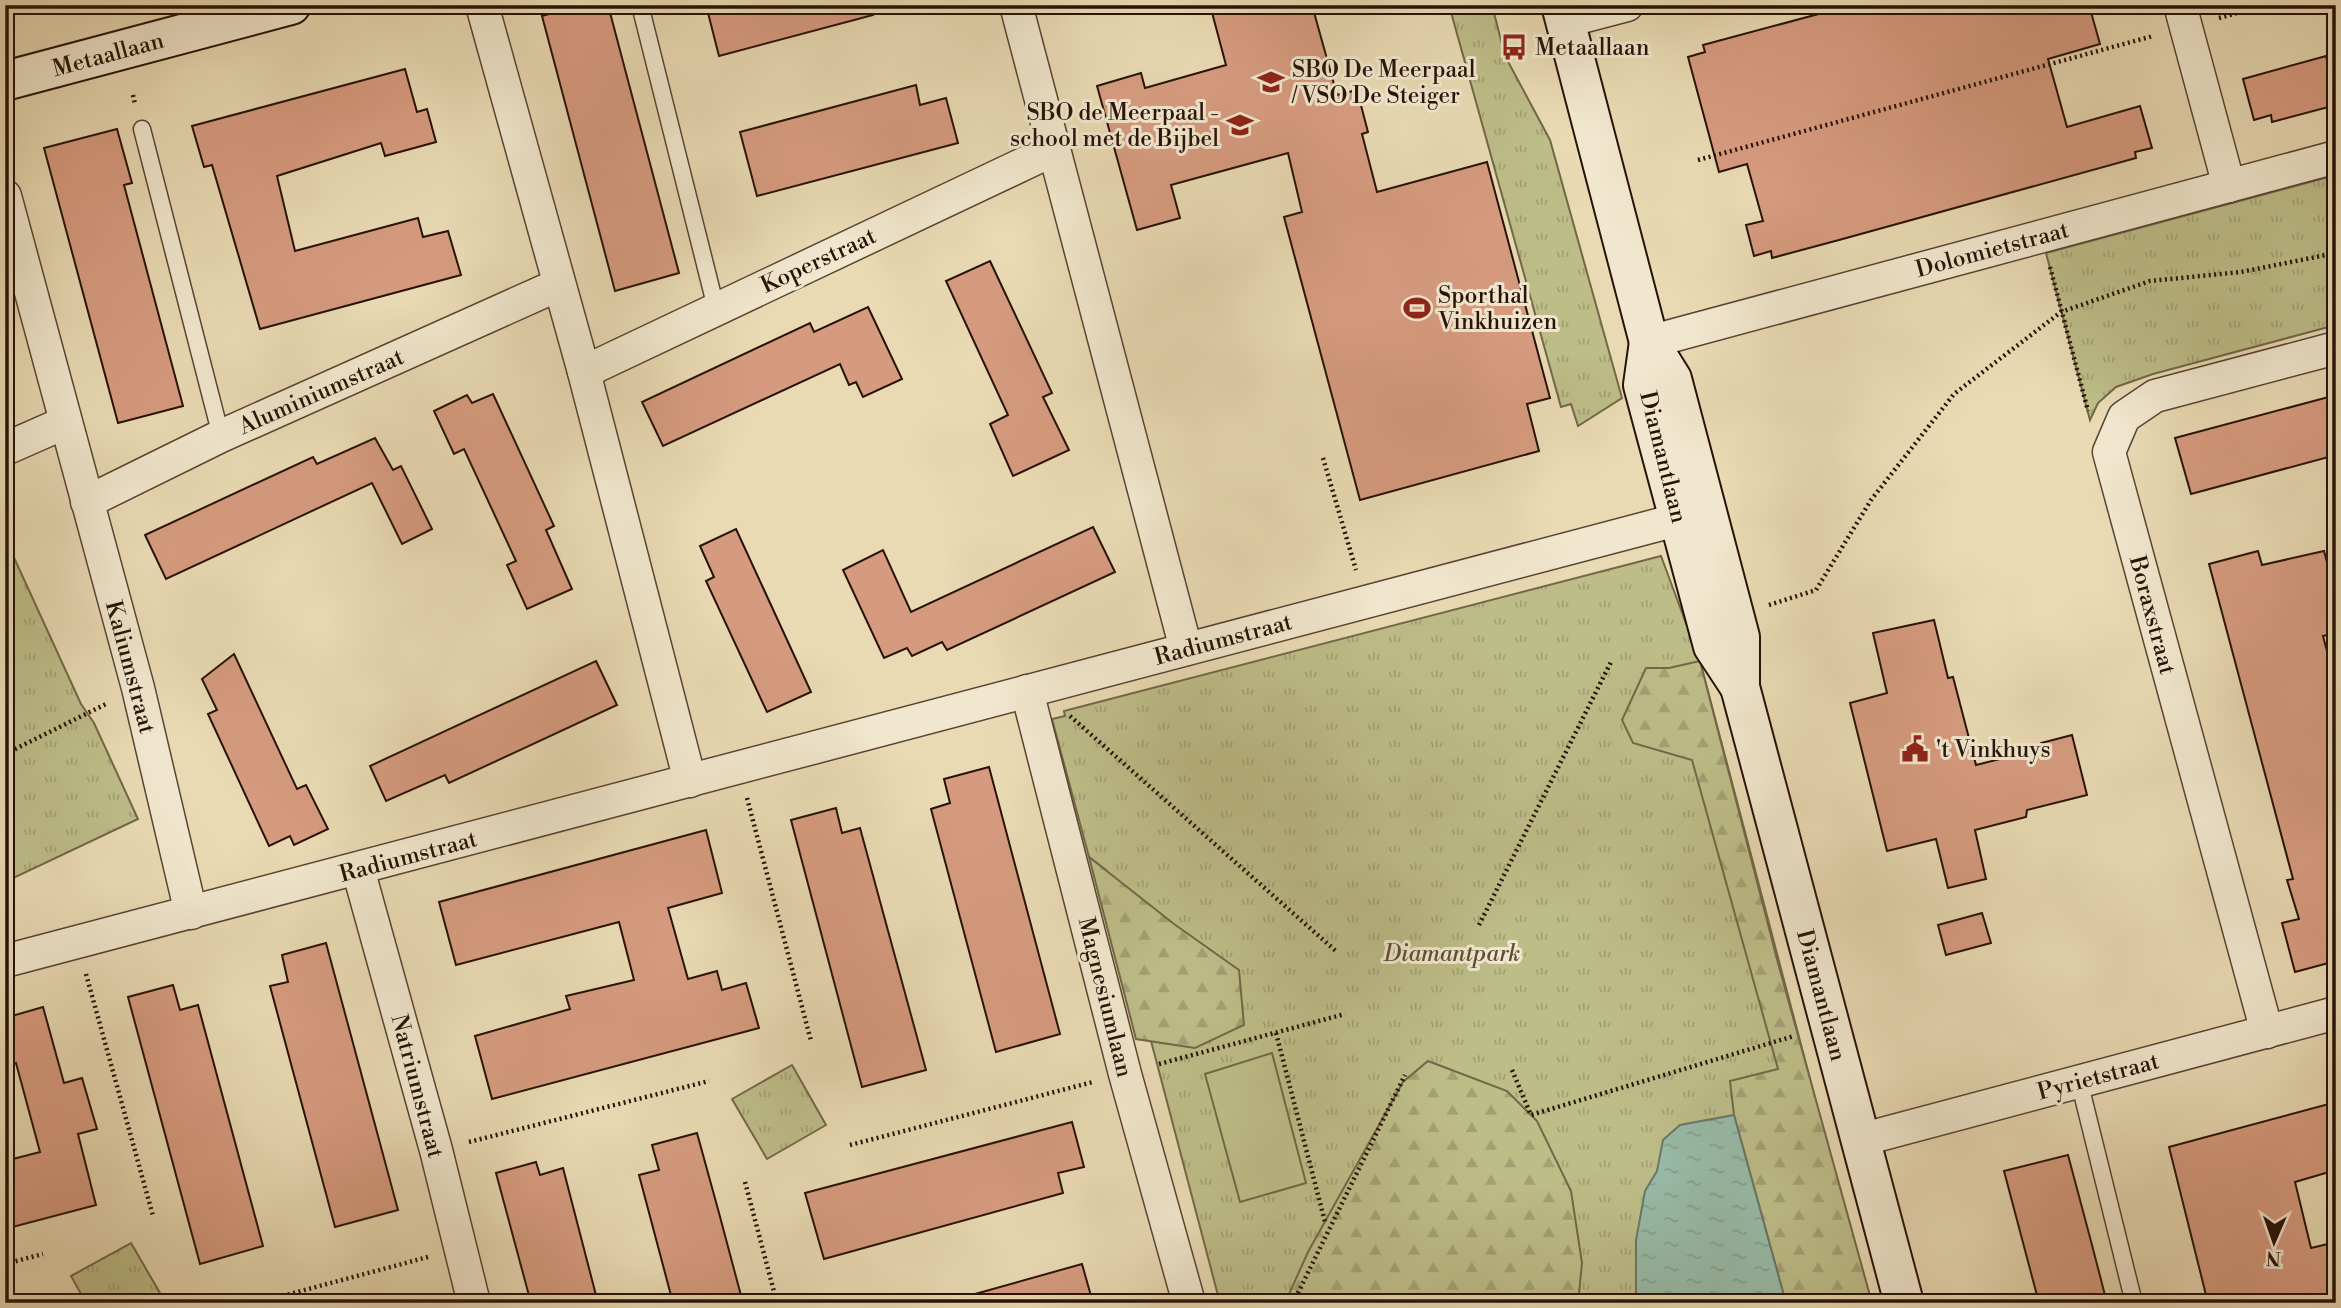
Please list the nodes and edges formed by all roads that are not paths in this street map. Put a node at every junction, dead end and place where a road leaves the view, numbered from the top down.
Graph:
1 (291, 5) edge
2 (482, 5) edge
3 (640, 5) edge
4 (1016, 5) edge
5 (1627, 5) edge
6 (1563, 13) edge
7 (2183, 16) edge
8 (5, 81) edge
9 (142, 129) dead end
10 (1053, 150) junction
11 (2336, 157) edge
12 (2229, 186) junction
13 (5, 196) edge
14 (558, 285) junction
15 (716, 308) junction
16 (1649, 342) junction
17 (2336, 348) edge
18 (584, 372) junction
19 (64, 423) junction
20 (221, 436) junction
21 (5, 449) edge
22 (87, 502) junction
23 (1693, 516) junction
24 (1186, 649) junction
25 (1027, 691) junction
26 (690, 780) junction
27 (359, 869) junction
28 (191, 913) junction
29 (5, 961) edge
30 (2336, 1013) edge
31 (2267, 1031) junction
32 (2079, 1081) junction
33 (1860, 1140) junction
34 (474, 1303) edge
35 (1189, 1303) edge
36 (1903, 1303) edge
37 (2134, 1303) edge

1 - 8 street, Metaallaan
2 - 14 street
3 - 15 lane
4 - 10 street
5 - 6 street
6 - 16 street, Diamantlaan
7 - 12 street
9 - 20 lane
10 - 15 street, Koperstraat
10 - 24 street
11 - 12 street, Dolomietstraat
12 - 16 street, Dolomietstraat
13 - 19 street, Kaliumstraat
14 - 18 street
14 - 20 street, Aluminiumstraat
15 - 18 street, Koperstraat
16 - 23 street, Diamantlaan
17 - 31 street, Boraxstraat
18 - 26 street
19 - 21 street
19 - 22 street, Kaliumstraat
20 - 22 street, Aluminiumstraat
22 - 28 street, Kaliumstraat
23 - 24 street, Radiumstraat
23 - 33 street, Diamantlaan
24 - 25 street, Radiumstraat
25 - 26 street, Radiumstraat
25 - 35 street, Magnesiumlaan
26 - 27 street, Radiumstraat
27 - 28 street, Radiumstraat
27 - 34 street, Natriumstraat
28 - 29 street, Radiumstraat
30 - 31 street, Pyrietstraat
31 - 32 street, Pyrietstraat
32 - 33 street, Pyrietstraat
32 - 37 lane
33 - 36 street, Diamantlaan

